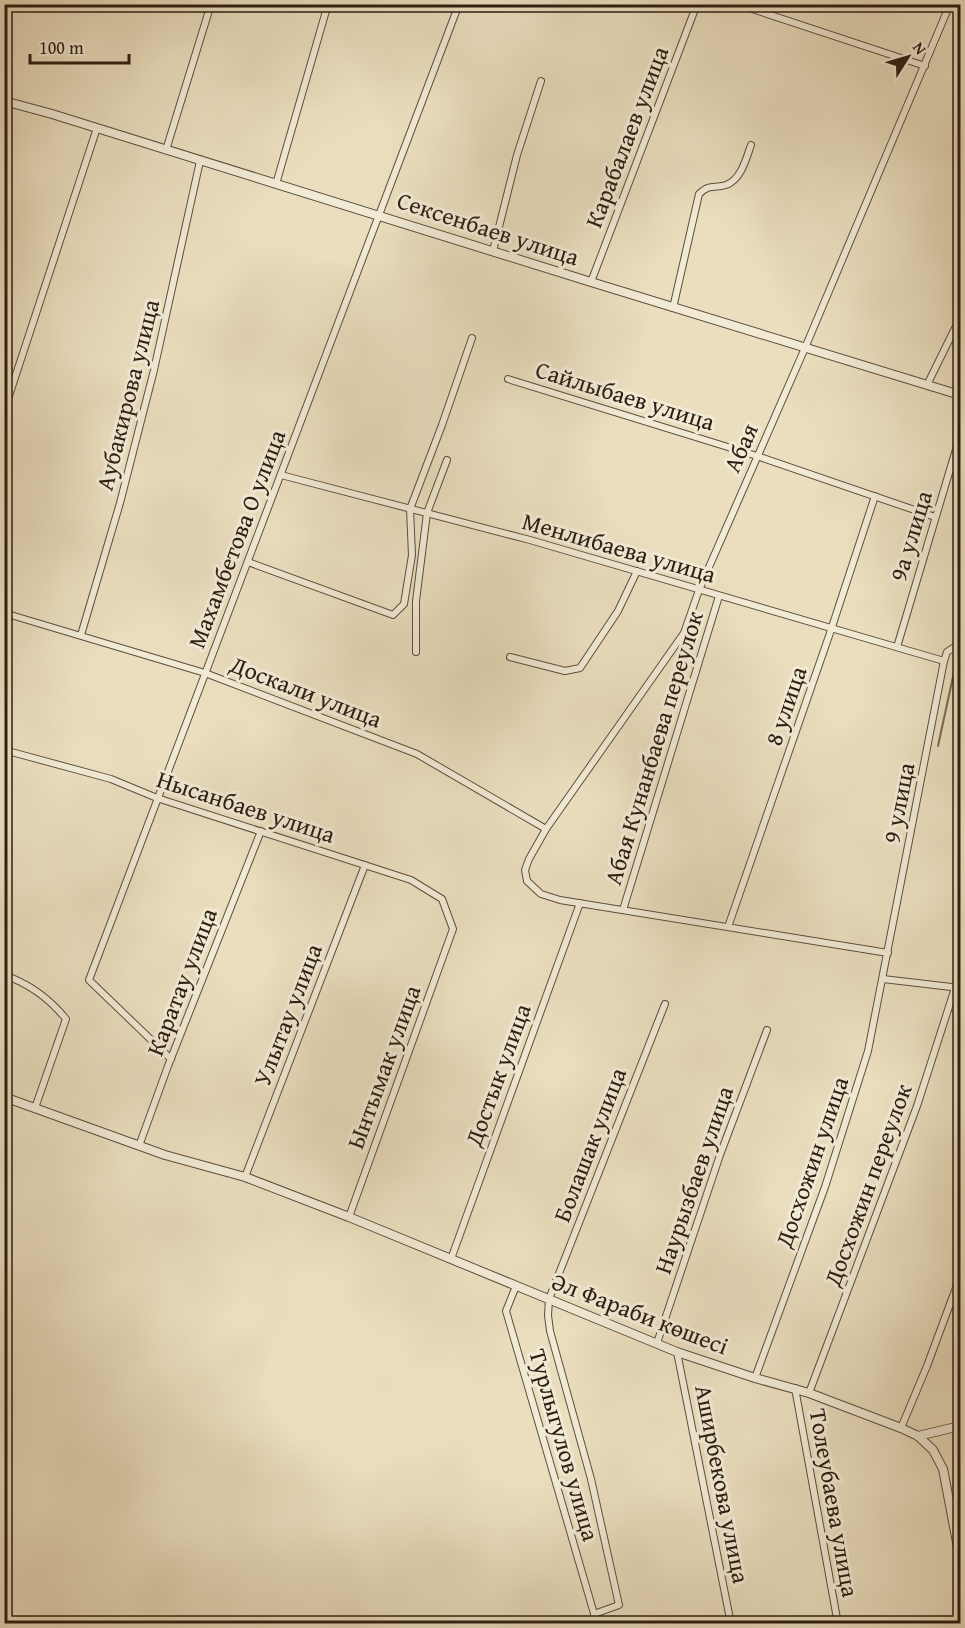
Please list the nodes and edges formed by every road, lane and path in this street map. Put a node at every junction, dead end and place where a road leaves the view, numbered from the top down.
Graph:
1 (211, 4) edge
2 (328, 4) edge
3 (459, 4) edge
4 (698, 4) edge
5 (737, 4) edge
6 (950, 4) edge
7 (925, 66) junction
8 (541, 81) dead end
9 (4, 101) edge
10 (98, 128) junction
11 (751, 145) dead end
12 (166, 150) junction
13 (200, 161) junction
14 (276, 184) junction
15 (378, 214) junction
16 (493, 251) junction
17 (591, 282) junction
18 (674, 308) junction
19 (960, 318) edge
20 (472, 338) dead end
21 (805, 348) junction
22 (508, 378) dead end
23 (927, 385) junction
24 (960, 395) edge
25 (6, 400) edge
26 (4, 411) edge
27 (960, 436) edge
28 (757, 456) junction
29 (447, 460) dead end
30 (281, 475) junction
31 (875, 496) junction
32 (410, 509) junction
33 (427, 513) junction
34 (935, 516) junction
35 (248, 562) junction
36 (637, 572) junction
37 (699, 590) junction
38 (719, 596) junction
39 (4, 613) edge
40 (832, 627) junction
41 (81, 635) junction
42 (960, 645) edge
43 (897, 647) junction
44 (416, 652) dead end
45 (510, 657) dead end
46 (944, 661) junction
47 (205, 673) junction
48 (4, 750) edge
49 (157, 798) junction
50 (546, 829) junction
51 (261, 831) junction
52 (365, 865) junction
53 (580, 903) junction
54 (623, 910) junction
55 (728, 927) junction
56 (453, 929) joint
57 (888, 953) junction
58 (4, 975) edge
59 (883, 979) junction
60 (958, 988) edge
61 (665, 1004) dead end
62 (767, 1030) dead end
63 (171, 1059) junction
64 (4, 1097) edge
65 (35, 1108) junction
66 (139, 1146) junction
67 (244, 1177) junction
68 (349, 1217) junction
69 (451, 1259) junction
70 (960, 1277) edge
71 (516, 1286) junction
72 (549, 1299) junction
73 (657, 1342) junction
74 (677, 1352) junction
75 (755, 1378) junction
76 (795, 1388) junction
77 (809, 1393) junction
78 (960, 1426) edge
79 (901, 1428) junction
80 (918, 1436) junction
81 (960, 1558) edge
82 (594, 1614) junction
83 (597, 1623) edge
84 (731, 1623) edge
85 (838, 1623) edge

1 - 12 street
2 - 14 street
3 - 15 street, Махамбетова О улица
4 - 17 street, Карабалаев улица
5 - 7 street
6 - 7 street, Абая
7 - 21 street, Абая
8 - 16 street
9 - 10 street, Сексенбаев улица
10 - 12 street, Сексенбаев улица
10 - 25 street
11 - 18 street
12 - 13 street, Сексенбаев улица
13 - 14 street, Сексенбаев улица
13 - 41 street, Аубакирова улица
14 - 15 street, Сексенбаев улица
15 - 16 street, Сексенбаев улица
15 - 30 street, Махамбетова О улица
16 - 17 street, Сексенбаев улица
17 - 18 street, Сексенбаев улица
18 - 21 street, Сексенбаев улица
19 - 23 street
20 - 32 street
21 - 23 street, Сексенбаев улица
21 - 28 street, Абая
22 - 28 street, Сайлыбаев улица
23 - 24 street, Сексенбаев улица
25 - 26 street
27 - 34 street, 9а улица
28 - 31 street, Сайлыбаев улица
28 - 37 street, Абая
29 - 33 street
30 - 32 street, Менлибаева улица
30 - 35 street, Махамбетова О улица
31 - 34 street, Сайлыбаев улица
31 - 40 street, 8 улица
32 - 33 street, Менлибаева улица
32 - 35 street
33 - 36 street, Менлибаева улица
33 - 44 street
34 - 43 street, 9а улица
35 - 47 street, Махамбетова О улица
36 - 37 street, Менлибаева улица
36 - 45 street
37 - 38 street, Менлибаева улица
37 - 50 street, Абая
38 - 40 street, Менлибаева улица
38 - 54 street, Абая Кунанбаева переулок
39 - 41 street, Доскали улица
40 - 43 street, Менлибаева улица
40 - 55 street, 8 улица
41 - 47 street, Доскали улица
42 - 46 street
43 - 46 street, Менлибаева улица
46 - 57 street, 9 улица
47 - 49 street, Махамбетова О улица
47 - 50 street, Доскали улица
48 - 49 street, Нысанбаев улица
49 - 51 street, Нысанбаев улица
49 - 63 street, Махамбетова О улица
50 - 53 street, Абая
51 - 52 street, Нысанбаев улица
51 - 63 street, Каратау улица
52 - 56 street, Нысанбаев улица
52 - 67 street, Улытау улица
53 - 54 street
53 - 69 street, Достык улица
54 - 55 street
55 - 57 street
56 - 68 street, Ынтымак улица
57 - 59 street, Досхожин улица
58 - 65 street
59 - 60 street
59 - 75 street, Досхожин улица
60 - 77 street, Досхожин переулок
61 - 72 street, Болашак улица
62 - 73 street, Наурызбаев улица
63 - 66 street, Каратау улица
64 - 65 street
65 - 66 street
66 - 67 street, Әл Фараби көшесі
67 - 68 street, Әл Фараби көшесі
68 - 69 street, Әл Фараби көшесі
69 - 71 street, Әл Фараби көшесі
70 - 79 street
71 - 72 street, Әл Фараби көшесі
71 - 82 street, Турлыгулов улица
72 - 73 street, Әл Фараби көшесі
72 - 82 street, Турлыгулов улица
73 - 74 street, Әл Фараби көшесі
74 - 75 street, Әл Фараби көшесі
74 - 84 street, Аширбекова улица
75 - 76 street, Әл Фараби көшесі
76 - 77 street, Әл Фараби көшесі
76 - 85 street, Толеубаева улица
77 - 79 street, Әл Фараби көшесі
78 - 80 street
79 - 80 street, Әл Фараби көшесі
80 - 81 street, Әл Фараби көшесі
82 - 83 street, Турлыгулов улица

